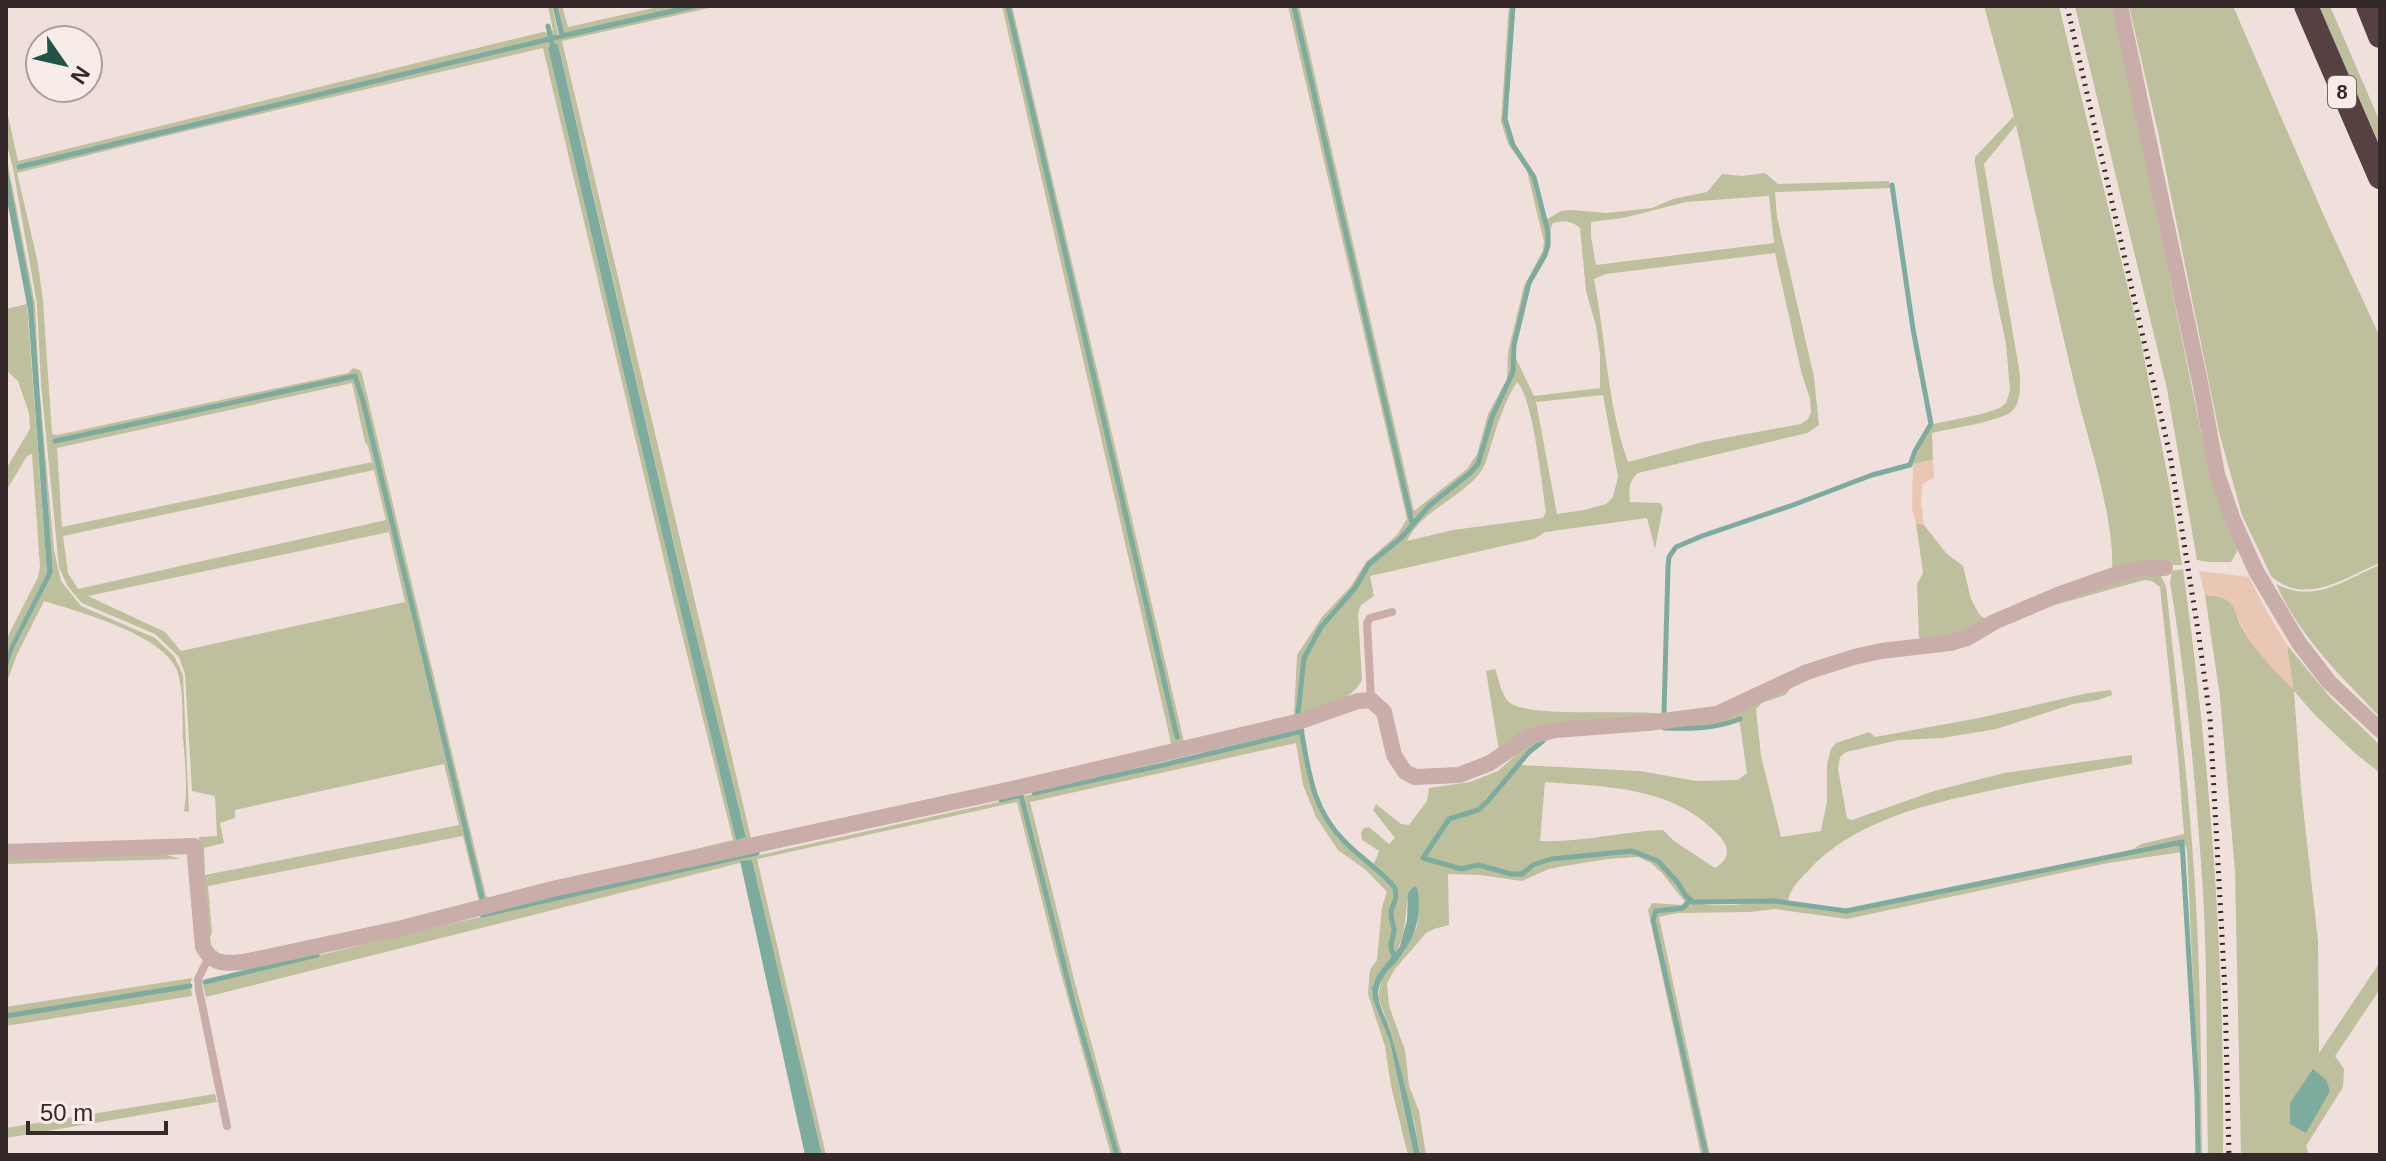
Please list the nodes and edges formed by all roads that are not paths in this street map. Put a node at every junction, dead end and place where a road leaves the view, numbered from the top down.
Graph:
1 (2120, 6) edge
2 (2306, 6) edge
3 (2368, 6) edge
4 (2380, 36) edge
5 (2380, 177) edge
6 (2165, 568) dead end
7 (1392, 612) dead end
8 (1371, 700) junction
9 (2380, 730) edge
10 (6, 852) edge
11 (209, 957) junction
12 (227, 1126) dead end

1 - 9 street
2 - 5 highway, 8
3 - 4 highway
6 - 8 street
7 - 8 lane
8 - 11 street
10 - 11 street
11 - 12 lane

